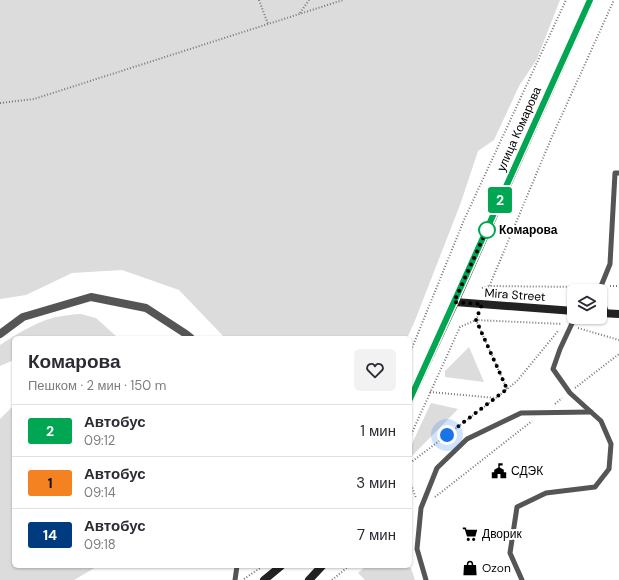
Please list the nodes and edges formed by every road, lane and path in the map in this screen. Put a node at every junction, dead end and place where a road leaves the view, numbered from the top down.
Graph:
1 (259, 0) edge
2 (309, 0) edge
3 (343, 0) edge
4 (566, 0) edge
5 (590, 0) edge
6 (614, 0) edge
7 (299, 14) junction
8 (268, 24) junction
9 (0, 103) edge
10 (619, 173) edge
11 (601, 284) edge
12 (607, 285) edge
13 (489, 286) junction
14 (619, 286) edge
15 (567, 287) edge
16 (482, 288) dead end
17 (454, 302) junction
18 (482, 304) junction
19 (567, 310) edge
20 (607, 313) edge
21 (619, 314) edge
22 (476, 320) junction
23 (570, 325) joint
24 (0, 334) edge
25 (188, 336) edge
26 (619, 340) edge
27 (412, 348) edge
28 (619, 354) edge
29 (507, 389) junction
30 (430, 392) junction
31 (570, 392) junction
32 (412, 395) edge
33 (496, 398) junction
34 (591, 412) junction
35 (543, 413) junction
36 (412, 432) edge
37 (412, 461) edge
38 (412, 487) edge
39 (421, 508) junction
40 (237, 568) edge
41 (260, 568) edge
42 (279, 568) edge
43 (320, 568) edge
44 (347, 568) edge
45 (235, 580) edge
46 (243, 580) edge
47 (264, 580) edge
48 (309, 580) edge
49 (332, 580) edge
50 (426, 580) edge
51 (522, 580) edge

1 - 8 path
2 - 7 path
3 - 7 path
4 - 27 path
5 - 17 main road, улица Комарова
6 - 13 path
7 - 8 path
8 - 9 path
10 - 11 lane
12 - 14 path
13 - 15 path
13 - 16 path
13 - 18 path
17 - 18 main road, Mira Street
17 - 32 main road, улица Комарова
18 - 19 main road, Mira Street
18 - 22 path
20 - 21 main road
22 - 29 path
22 - 29 path
22 - 30 path
23 - 26 path
23 - 31 lane
24 - 25 street
28 - 31 path
29 - 33 path
30 - 33 path
30 - 36 path
31 - 34 lane
31 - 35 path
33 - 37 path
34 - 35 lane
34 - 51 lane
35 - 39 path
35 - 39 lane
38 - 39 path
39 - 50 lane
40 - 45 lane
41 - 46 path
42 - 47 main road
43 - 48 main road
44 - 49 path

